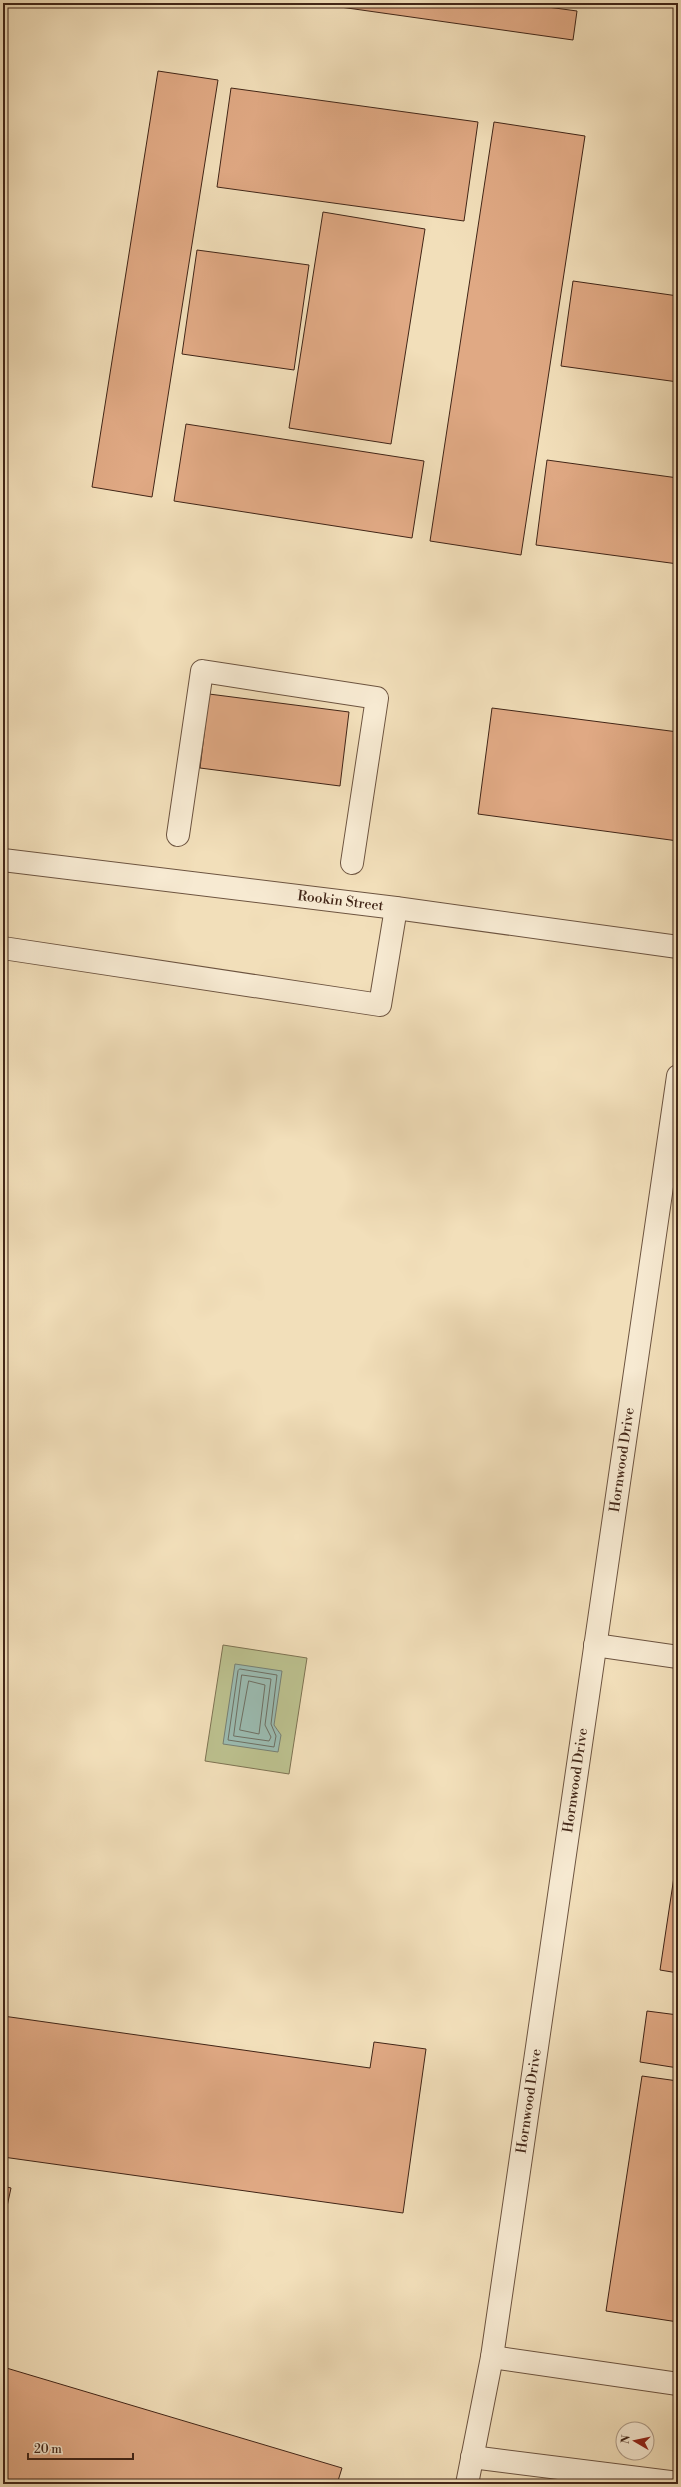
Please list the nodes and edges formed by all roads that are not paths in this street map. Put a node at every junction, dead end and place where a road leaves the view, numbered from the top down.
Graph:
1 (178, 835) dead end
2 (3, 860) edge
3 (352, 863) dead end
4 (396, 908) junction
5 (678, 947) edge
6 (3, 948) edge
7 (678, 1076) edge
8 (595, 1645) junction
9 (678, 1656) edge
10 (492, 2357) junction
11 (678, 2384) edge
12 (472, 2457) junction
13 (667, 2483) edge
14 (467, 2484) edge

1 - 3 street
2 - 4 street, Rookin Street
4 - 5 street, Rookin Street
4 - 6 street
7 - 8 street, Hornwood Drive
8 - 9 street
8 - 10 street, Hornwood Drive
10 - 11 street
10 - 12 street, Hornwood Drive
12 - 13 street
12 - 14 street, Hornwood Drive

